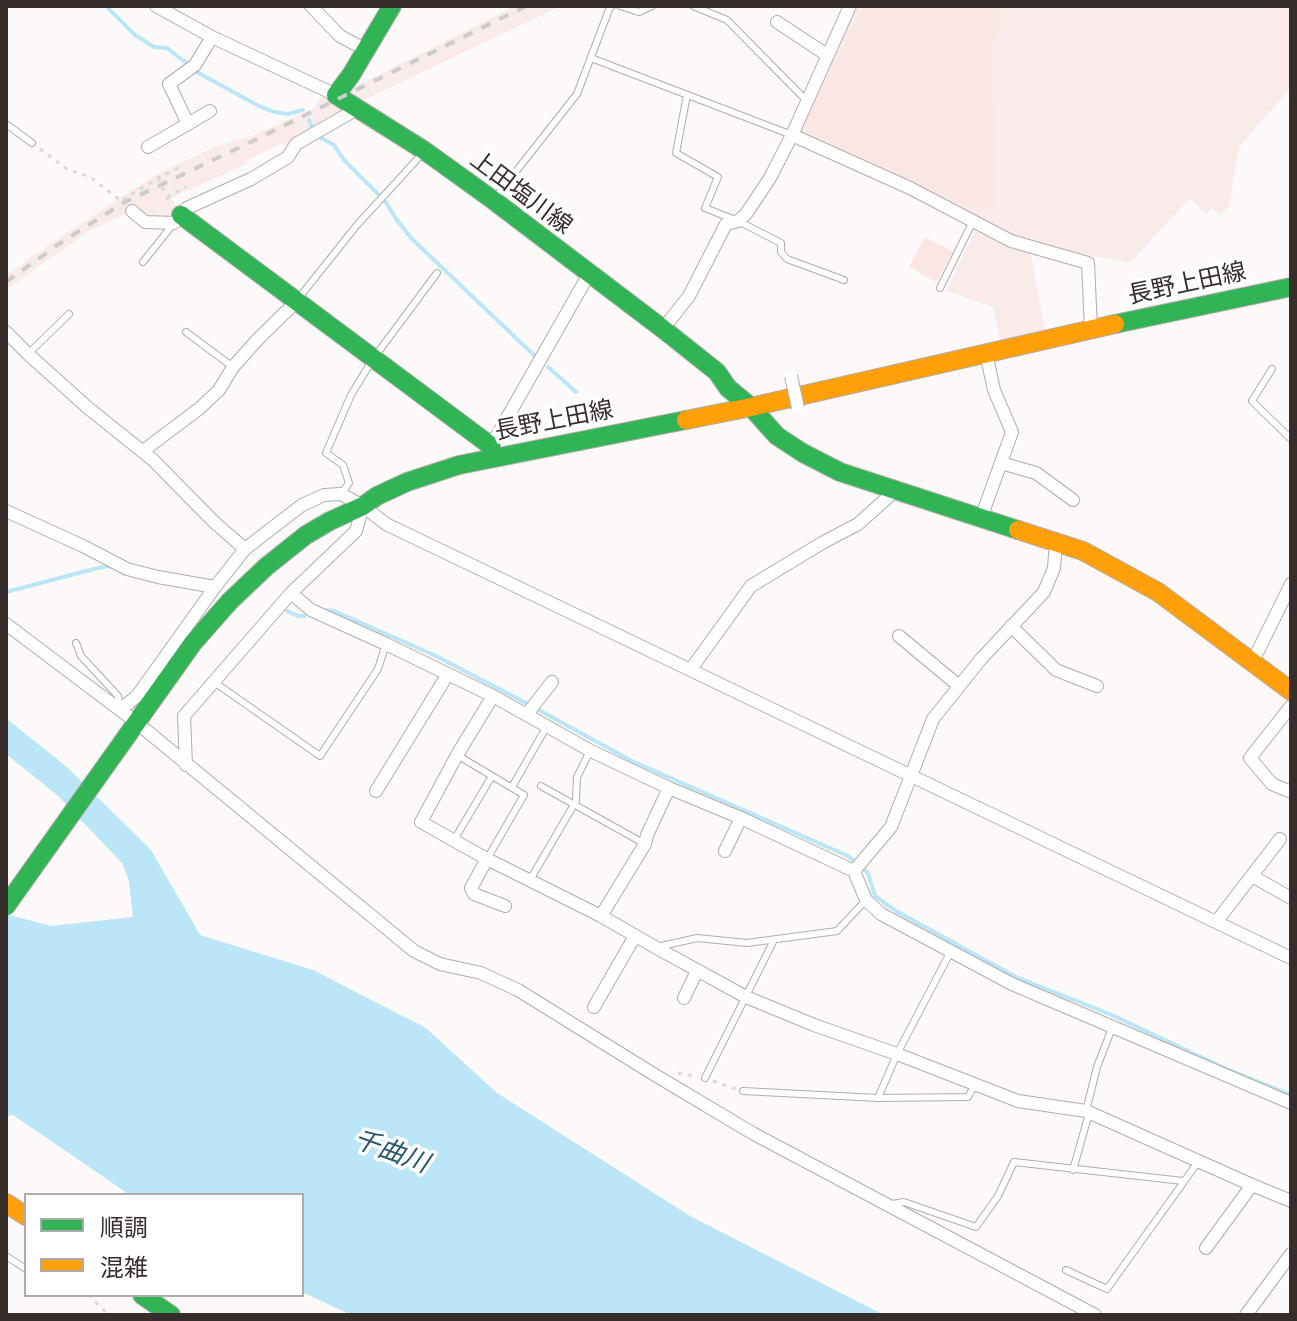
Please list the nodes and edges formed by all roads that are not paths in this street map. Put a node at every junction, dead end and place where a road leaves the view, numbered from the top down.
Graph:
1 (156, 6) edge
2 (311, 6) edge
3 (392, 6) edge
4 (612, 6) edge
5 (620, 6) edge
6 (652, 6) edge
7 (693, 6) edge
8 (850, 6) edge
9 (174, 10) edge
10 (777, 22) dead end
11 (212, 37) junction
12 (366, 50) junction
13 (827, 55) junction
14 (591, 58) junction
15 (336, 95) junction
16 (687, 95) junction
17 (807, 101) junction
18 (357, 109) junction
19 (210, 111) dead end
20 (6, 124) edge
21 (188, 124) junction
22 (792, 135) junction
23 (32, 143) road end
24 (148, 147) dead end
25 (425, 151) junction
26 (493, 200) junction
27 (132, 211) dead end
28 (178, 219) junction
29 (738, 221) junction
30 (973, 221) junction
31 (143, 262) dead end
32 (437, 273) dead end
33 (589, 274) junction
34 (844, 280) dead end
35 (1291, 287) edge
36 (940, 288) dead end
37 (296, 302) junction
38 (69, 314) dead end
39 (663, 329) junction
40 (1091, 329) junction
41 (6, 332) edge
42 (186, 332) dead end
43 (986, 353) junction
44 (28, 354) junction
45 (373, 359) junction
46 (233, 367) junction
47 (1272, 369) dead end
48 (791, 376) dead end
49 (751, 407) junction
50 (798, 408) dead end
51 (1291, 439) edge
52 (143, 451) junction
53 (493, 451) junction
54 (1001, 463) junction
55 (896, 490) junction
56 (341, 494) junction
57 (1073, 500) dead end
58 (363, 506) junction
59 (6, 511) edge
60 (981, 518) junction
61 (1056, 542) junction
62 (245, 549) junction
63 (1291, 584) edge
64 (215, 587) junction
65 (291, 593) junction
66 (6, 624) edge
67 (1011, 626) junction
68 (899, 636) dead end
69 (76, 643) dead end
70 (386, 644) junction
71 (1252, 663) junction
72 (691, 669) junction
73 (448, 674) junction
74 (214, 682) junction
75 (552, 682) dead end
76 (959, 686) junction
77 (1097, 686) dead end
78 (1291, 691) edge
79 (493, 696) junction
80 (1291, 706) edge
81 (120, 710) junction
82 (527, 714) junction
83 (547, 726) junction
84 (133, 727) junction
85 (591, 751) junction
86 (457, 755) junction
87 (186, 765) junction
88 (492, 776) junction
89 (912, 776) junction
90 (541, 786) dead end
91 (512, 787) junction
92 (669, 788) junction
93 (376, 791) dead end
94 (1291, 792) edge
95 (574, 804) junction
96 (741, 818) junction
97 (1280, 839) dead end
98 (454, 840) junction
99 (645, 844) junction
100 (725, 851) dead end
101 (487, 859) junction
102 (854, 871) junction
103 (1252, 876) junction
104 (530, 880) junction
105 (1291, 898) edge
106 (866, 900) junction
107 (6, 906) edge
108 (505, 906) dead end
109 (601, 916) junction
110 (1217, 921) junction
111 (635, 936) junction
112 (774, 940) junction
113 (655, 947) junction
114 (951, 951) junction
115 (1291, 958) edge
116 (697, 971) junction
117 (746, 997) junction
118 (684, 998) dead end
119 (594, 1007) dead end
120 (1112, 1027) junction
121 (897, 1054) junction
122 (705, 1078) dead end
123 (975, 1085) junction
124 (743, 1091) dead end
125 (878, 1098) junction
126 (1291, 1103) edge
127 (1086, 1111) junction
128 (1199, 1161) junction
129 (1073, 1170) junction
130 (1183, 1181) junction
131 (1252, 1185) junction
132 (1291, 1201) edge
133 (888, 1204) junction
134 (1206, 1248) dead end
135 (1291, 1254) edge
136 (6, 1256) edge
137 (24, 1268) edge
138 (1066, 1270) dead end
139 (145, 1297) edge
140 (171, 1315) edge
141 (1095, 1315) edge
142 (1246, 1315) edge

1 - 9 street
2 - 12 street
3 - 12 main road
4 - 14 lane
5 - 6 lane
7 - 17 lane
8 - 13 street
9 - 11 street
10 - 13 street
11 - 15 street
11 - 21 street
12 - 15 main road
13 - 17 street
14 - 16 lane
14 - 26 lane
15 - 18 main road, 上田塩川線
16 - 22 lane
16 - 29 lane
17 - 22 street
18 - 25 main road, 上田塩川線
18 - 28 street
19 - 21 street
20 - 23 lane
21 - 24 street
22 - 29 street
22 - 30 street
25 - 26 main road, 上田塩川線
25 - 37 lane
26 - 33 main road, 上田塩川線
27 - 28 street
28 - 31 lane
28 - 37 main road
29 - 34 lane
29 - 39 street
30 - 36 lane
30 - 40 street
32 - 45 lane
33 - 39 main road, 上田塩川線
33 - 53 street
35 - 40 main road, 長野上田線
37 - 45 main road
37 - 46 street
38 - 44 lane
39 - 49 main road, 上田塩川線
40 - 43 main road, 長野上田線
41 - 44 street
42 - 46 lane
43 - 49 main road, 長野上田線
43 - 54 street
44 - 52 street
45 - 53 main road
45 - 56 lane
46 - 52 street
47 - 51 lane
48 - 50 street, bridge
49 - 53 main road, 長野上田線
49 - 55 main road, 上田塩川線
52 - 62 street
53 - 58 main road, 長野上田線
54 - 57 street
54 - 60 street
55 - 60 main road, 上田塩川線
55 - 72 street
56 - 58 street
56 - 62 street
58 - 65 street
58 - 72 street
58 - 84 main road, 長野上田線
59 - 64 street
60 - 61 main road, 上田塩川線
61 - 67 street
61 - 71 main road, 上田塩川線
62 - 64 street
63 - 71 street
64 - 81 street
65 - 70 street
65 - 74 street
66 - 81 street
67 - 76 street
67 - 77 street
68 - 76 street
69 - 81 lane
70 - 73 street
70 - 74 lane
71 - 78 main road, 上田塩川線
72 - 89 street
73 - 79 street
73 - 93 street
74 - 87 street
75 - 82 street
76 - 89 street
79 - 82 street
79 - 86 street
80 - 94 street
81 - 84 street
82 - 83 street
83 - 85 street
83 - 91 lane
84 - 87 street
84 - 107 main road, 長野上田線
85 - 92 street
85 - 95 lane
86 - 88 lane
86 - 98 street
87 - 133 street
88 - 91 lane
88 - 98 lane
89 - 102 street
89 - 110 street
90 - 95 lane
91 - 101 lane
92 - 96 street
92 - 99 street
95 - 99 lane
95 - 104 lane
96 - 100 street
96 - 102 street
97 - 103 street
98 - 101 street
99 - 109 street
101 - 104 street
101 - 108 street
102 - 106 street
103 - 105 street
103 - 110 street
104 - 109 street
106 - 112 lane
106 - 114 street
109 - 111 street
110 - 115 street
111 - 113 street
111 - 119 street
112 - 113 lane
112 - 117 lane
113 - 116 street
114 - 120 street
114 - 121 lane
116 - 117 street
116 - 118 street
117 - 121 street
117 - 122 lane
120 - 126 street
120 - 127 lane
121 - 123 street
121 - 125 lane
123 - 125 lane
123 - 127 street
124 - 125 lane
127 - 128 street
127 - 129 lane
128 - 130 lane
128 - 131 street
129 - 130 lane
129 - 133 lane
130 - 138 lane
131 - 132 street
131 - 134 street
133 - 141 street
135 - 142 street
136 - 137 lane
139 - 140 main road

